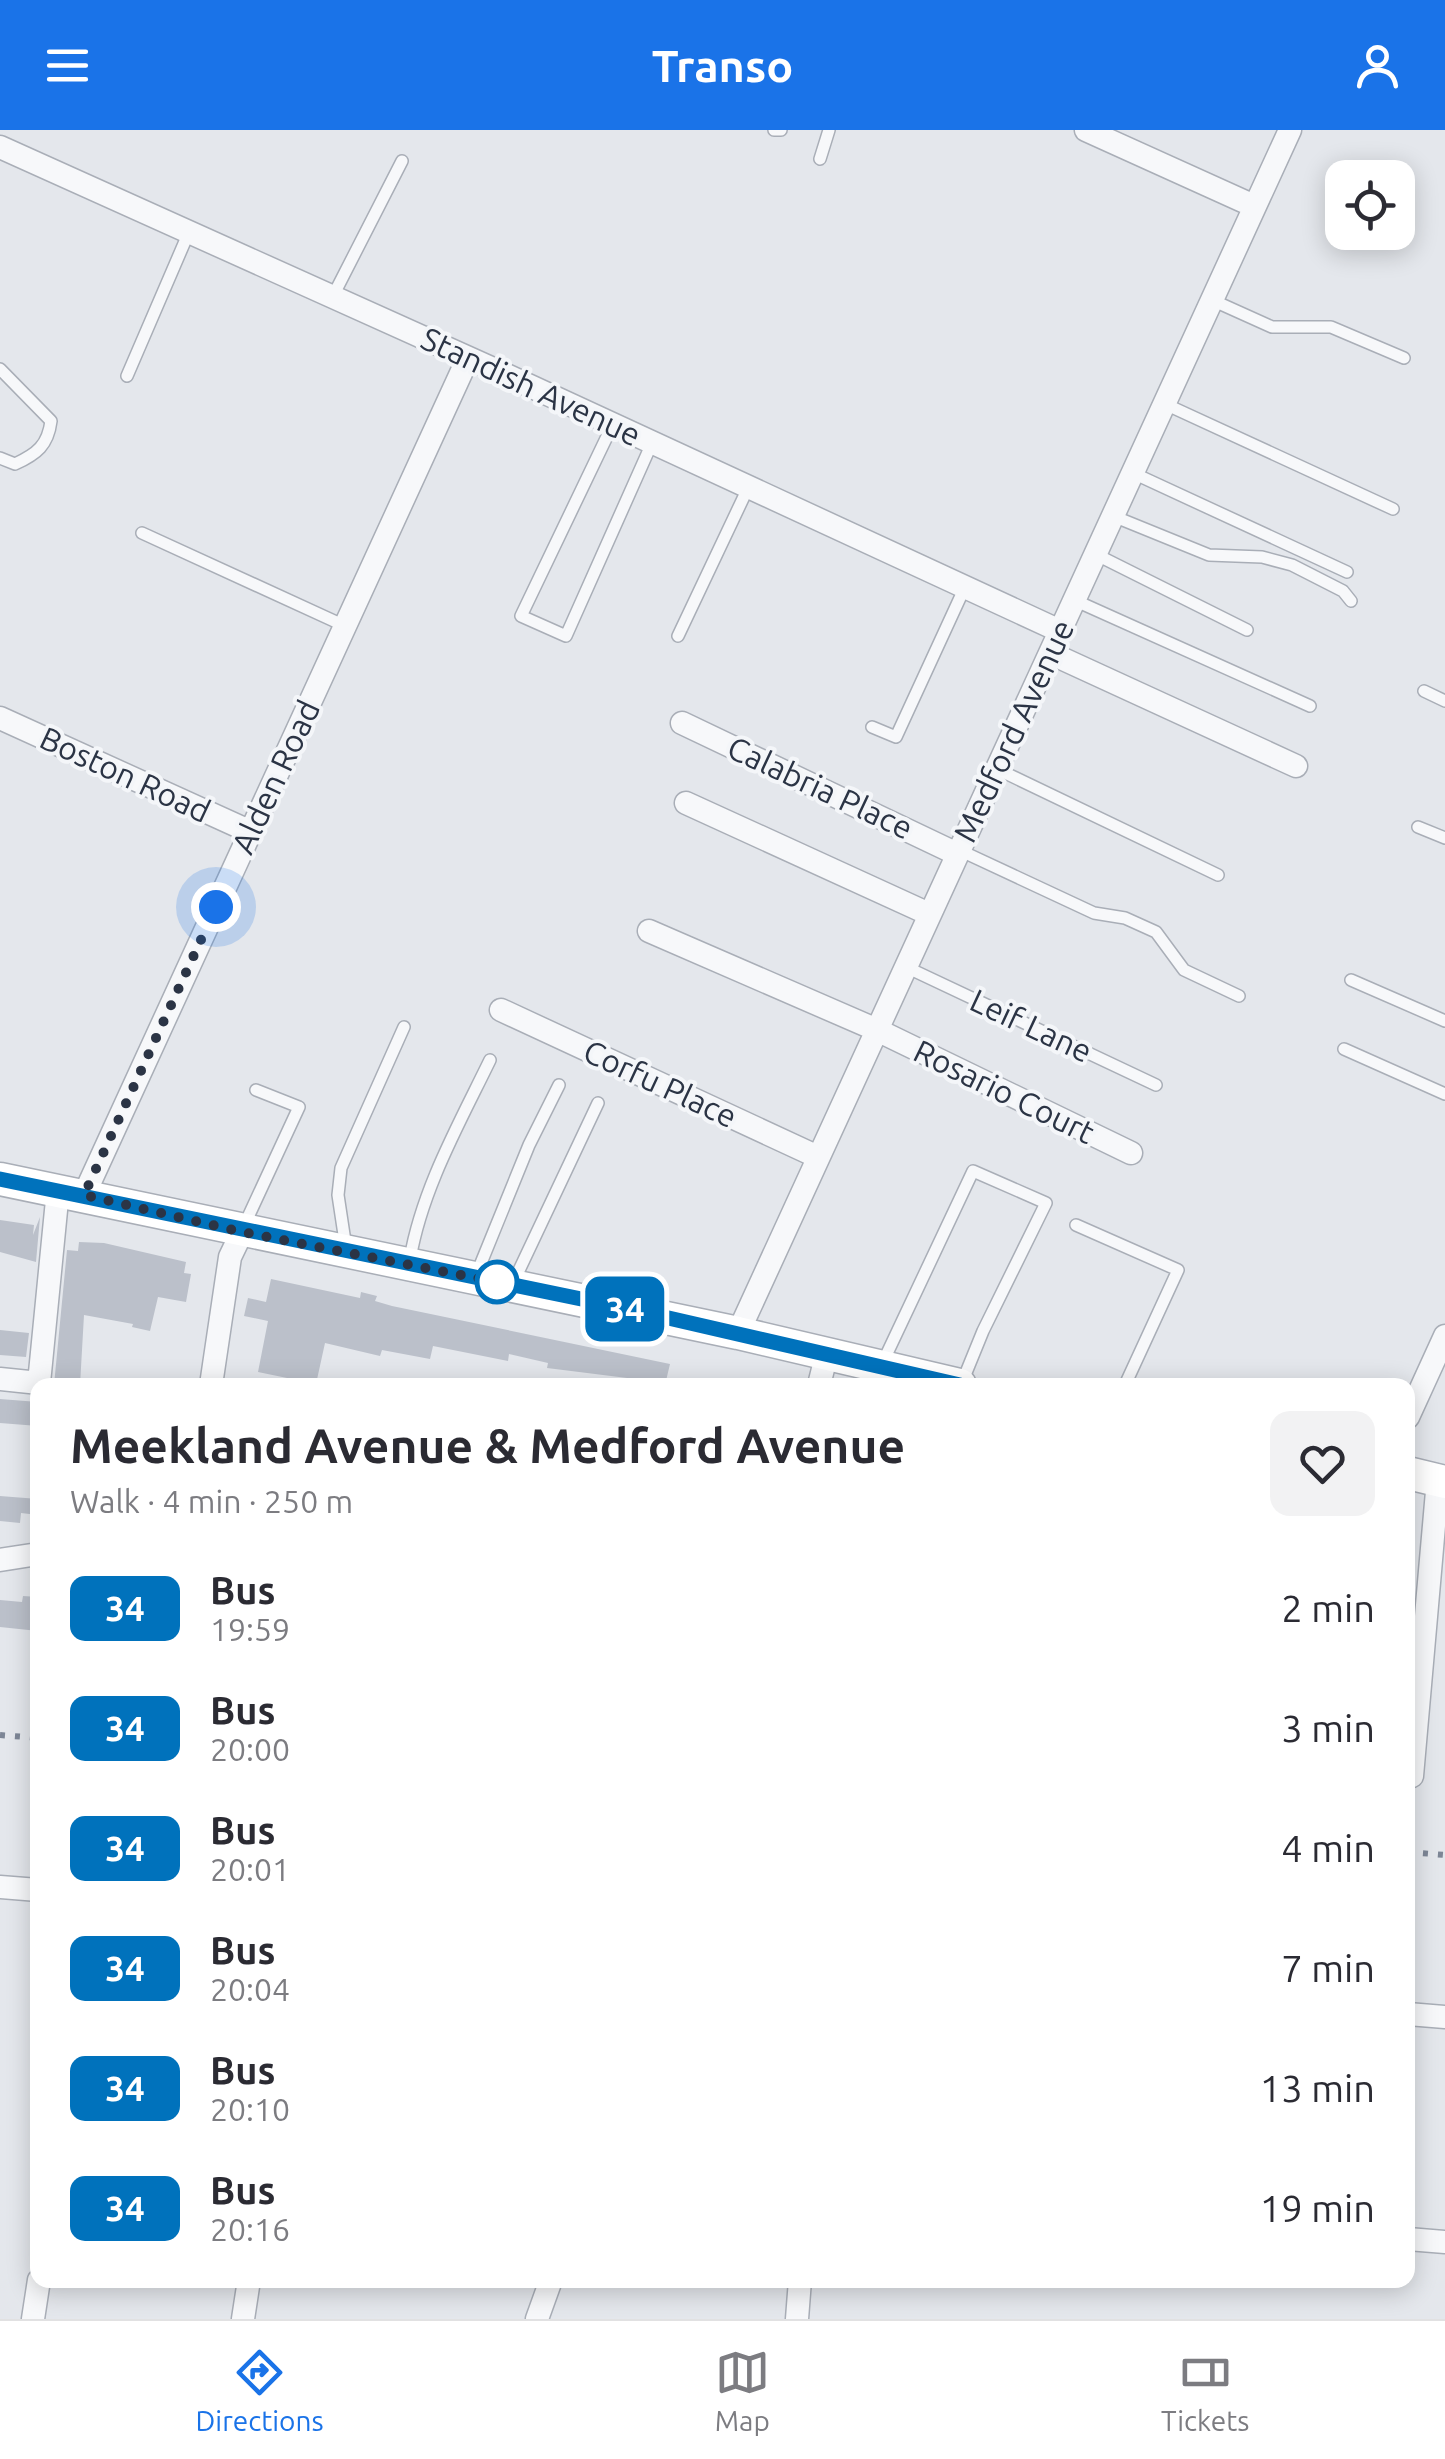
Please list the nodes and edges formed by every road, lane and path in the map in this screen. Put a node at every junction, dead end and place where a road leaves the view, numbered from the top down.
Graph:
1 (829, 130) edge
2 (1086, 130) edge
3 (1290, 130) edge
4 (0, 147) edge
5 (820, 159) dead end
6 (402, 161) dead end
7 (1254, 206) junction
8 (189, 232) junction
9 (333, 296) junction
10 (1212, 300) junction
11 (468, 358) junction
12 (1404, 358) dead end
13 (0, 369) edge
14 (128, 376) dead end
15 (1164, 404) junction
16 (613, 424) junction
17 (652, 443) junction
18 (0, 458) edge
19 (1133, 473) junction
20 (748, 488) junction
21 (1393, 509) dead end
22 (1112, 516) junction
23 (142, 533) dead end
24 (1095, 554) junction
25 (1347, 572) dead end
26 (964, 587) junction
27 (1074, 600) junction
28 (1351, 601) dead end
29 (345, 626) junction
30 (1247, 630) dead end
31 (1060, 631) junction
32 (678, 636) dead end
33 (1050, 653) junction
34 (1424, 691) dead end
35 (1445, 701) edge
36 (1310, 706) dead end
37 (0, 718) edge
38 (682, 722) dead end
39 (872, 727) dead end
40 (1296, 766) dead end
41 (997, 770) junction
42 (686, 803) dead end
43 (1418, 827) dead end
44 (250, 832) junction
45 (1445, 838) edge
46 (958, 852) junction
47 (1218, 876) dead end
48 (929, 914) junction
49 (648, 931) dead end
50 (906, 967) junction
51 (1351, 980) dead end
52 (1239, 996) dead end
53 (502, 1010) dead end
54 (1445, 1021) edge
55 (404, 1026) dead end
56 (877, 1030) junction
57 (1344, 1049) dead end
58 (490, 1060) dead end
59 (1156, 1084) dead end
60 (559, 1085) dead end
61 (256, 1090) dead end
62 (1445, 1094) edge
63 (598, 1103) dead end
64 (1131, 1154) dead end
65 (818, 1157) junction
66 (0, 1179) edge
67 (71, 1193) junction
68 (1076, 1225) dead end
69 (242, 1232) junction
70 (346, 1251) junction
71 (410, 1264) junction
72 (476, 1277) junction
73 (512, 1284) junction
74 (738, 1333) junction
75 (1445, 1336) edge
76 (827, 1353) junction
77 (881, 1366) junction
78 (40, 1378) edge
79 (213, 1378) edge
80 (821, 1378) edge
81 (929, 1378) edge
82 (956, 1378) edge
83 (1128, 1378) edge
84 (0, 1379) edge
85 (30, 1381) edge
86 (1415, 1402) edge
87 (1430, 1478) edge
88 (30, 1555) edge
89 (0, 1560) edge
90 (1415, 1702) edge
91 (0, 1887) edge
92 (30, 1889) edge
93 (1415, 2015) edge
94 (1445, 2017) edge
95 (1415, 2240) edge
96 (1445, 2242) edge
97 (38, 2288) edge
98 (248, 2288) edge
99 (548, 2288) edge
100 (800, 2288) edge
101 (32, 2319) edge
102 (244, 2319) edge
103 (537, 2319) edge
104 (798, 2319) edge

1 - 5 lane
2 - 7 street
3 - 7 street, Medford Avenue
4 - 8 street, Standish Avenue
6 - 9 lane
7 - 10 street, Medford Avenue
8 - 9 street, Standish Avenue
8 - 14 lane
9 - 11 street, Standish Avenue
10 - 12 lane
10 - 15 street, Medford Avenue
11 - 16 street, Standish Avenue
11 - 29 street, Alden Road
13 - 18 lane
15 - 19 street, Medford Avenue
15 - 21 lane
16 - 17 street, Standish Avenue
16 - 17 lane
17 - 20 street, Standish Avenue
19 - 22 street, Medford Avenue
19 - 25 lane
20 - 26 street, Standish Avenue
20 - 32 lane
22 - 24 street, Medford Avenue
22 - 28 lane
23 - 29 lane
24 - 27 street, Medford Avenue
24 - 30 lane
26 - 31 street, Standish Avenue
26 - 39 lane
27 - 31 street, Medford Avenue
27 - 36 lane
29 - 44 street, Alden Road
31 - 33 street, Medford Avenue
33 - 40 street
33 - 41 street, Medford Avenue
34 - 35 lane
37 - 44 street, Boston Road
38 - 46 street, Calabria Place
41 - 46 street, Medford Avenue
41 - 47 lane
42 - 48 street
43 - 45 lane
44 - 67 street, Alden Road
46 - 48 street, Medford Avenue
46 - 52 lane
48 - 50 street, Medford Avenue
49 - 56 street, Rosario Court
50 - 56 street, Medford Avenue
50 - 59 lane, Leif Lane
51 - 54 lane
53 - 65 street, Corfu Place
55 - 70 lane
56 - 64 street, Rosario Court
56 - 65 street, Medford Avenue
57 - 62 lane
58 - 71 lane
60 - 72 lane
61 - 69 lane
63 - 73 lane
65 - 74 street, Medford Avenue
66 - 67 main road
67 - 69 main road
67 - 78 street, Alden Road
68 - 83 lane
69 - 70 main road
69 - 79 street
70 - 71 main road
71 - 72 main road
72 - 73 main road
73 - 74 main road
74 - 76 main road
75 - 86 street
76 - 77 main road
76 - 80 street
77 - 81 main road
77 - 82 lane
84 - 85 street, Alden Road
87 - 90 street
88 - 89 street
91 - 92 street
93 - 94 street
95 - 96 street
97 - 101 street
98 - 102 street
99 - 103 street
100 - 104 street

